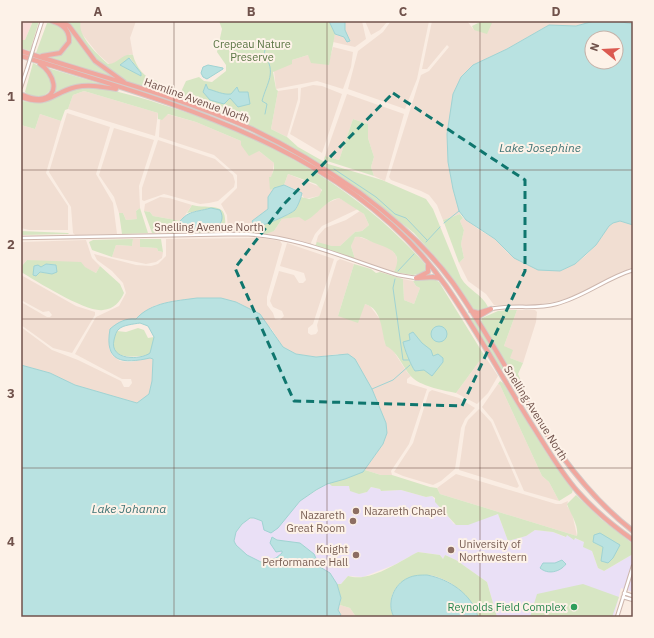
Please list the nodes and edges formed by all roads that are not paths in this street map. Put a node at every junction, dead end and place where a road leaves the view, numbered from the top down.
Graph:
1 (42, 21) edge
2 (52, 21) edge
3 (61, 21) edge
4 (21, 51) edge
5 (21, 56) edge
6 (38, 57) junction
7 (34, 60) junction
8 (129, 86) junction
9 (21, 87) edge
10 (133, 92) junction
11 (21, 96) edge
12 (21, 238) edge
13 (418, 251) junction
14 (633, 270) edge
15 (416, 278) junction
16 (441, 280) junction
17 (491, 309) junction
18 (471, 311) junction
19 (476, 318) junction
20 (502, 376) junction
21 (516, 384) junction
22 (633, 531) edge
23 (633, 540) edge
24 (633, 566) edge
25 (624, 595) junction
26 (633, 596) edge
27 (633, 600) edge
28 (617, 617) edge

1 - 9 street, bridge
2 - 6 highway
3 - 8 highway
4 - 6 highway, Hamline Avenue North
5 - 7 highway, Hamline Avenue North
6 - 8 highway, Hamline Avenue North
7 - 10 highway, Hamline Avenue North
7 - 11 highway
8 - 18 highway, Hamline Avenue North
10 - 11 highway
10 - 13 highway, Hamline Avenue North
12 - 15 street, Snelling Avenue North
13 - 15 highway
13 - 16 highway, Hamline Avenue North
14 - 17 street
15 - 16 highway
16 - 20 highway, Snelling Avenue North
17 - 18 highway
17 - 19 highway
18 - 19 highway, Snelling Avenue North
19 - 21 highway, Snelling Avenue North
20 - 21 highway
20 - 23 highway, Snelling Avenue North
21 - 22 highway, Snelling Avenue North
24 - 25 street
25 - 26 street
25 - 27 street
25 - 28 street

